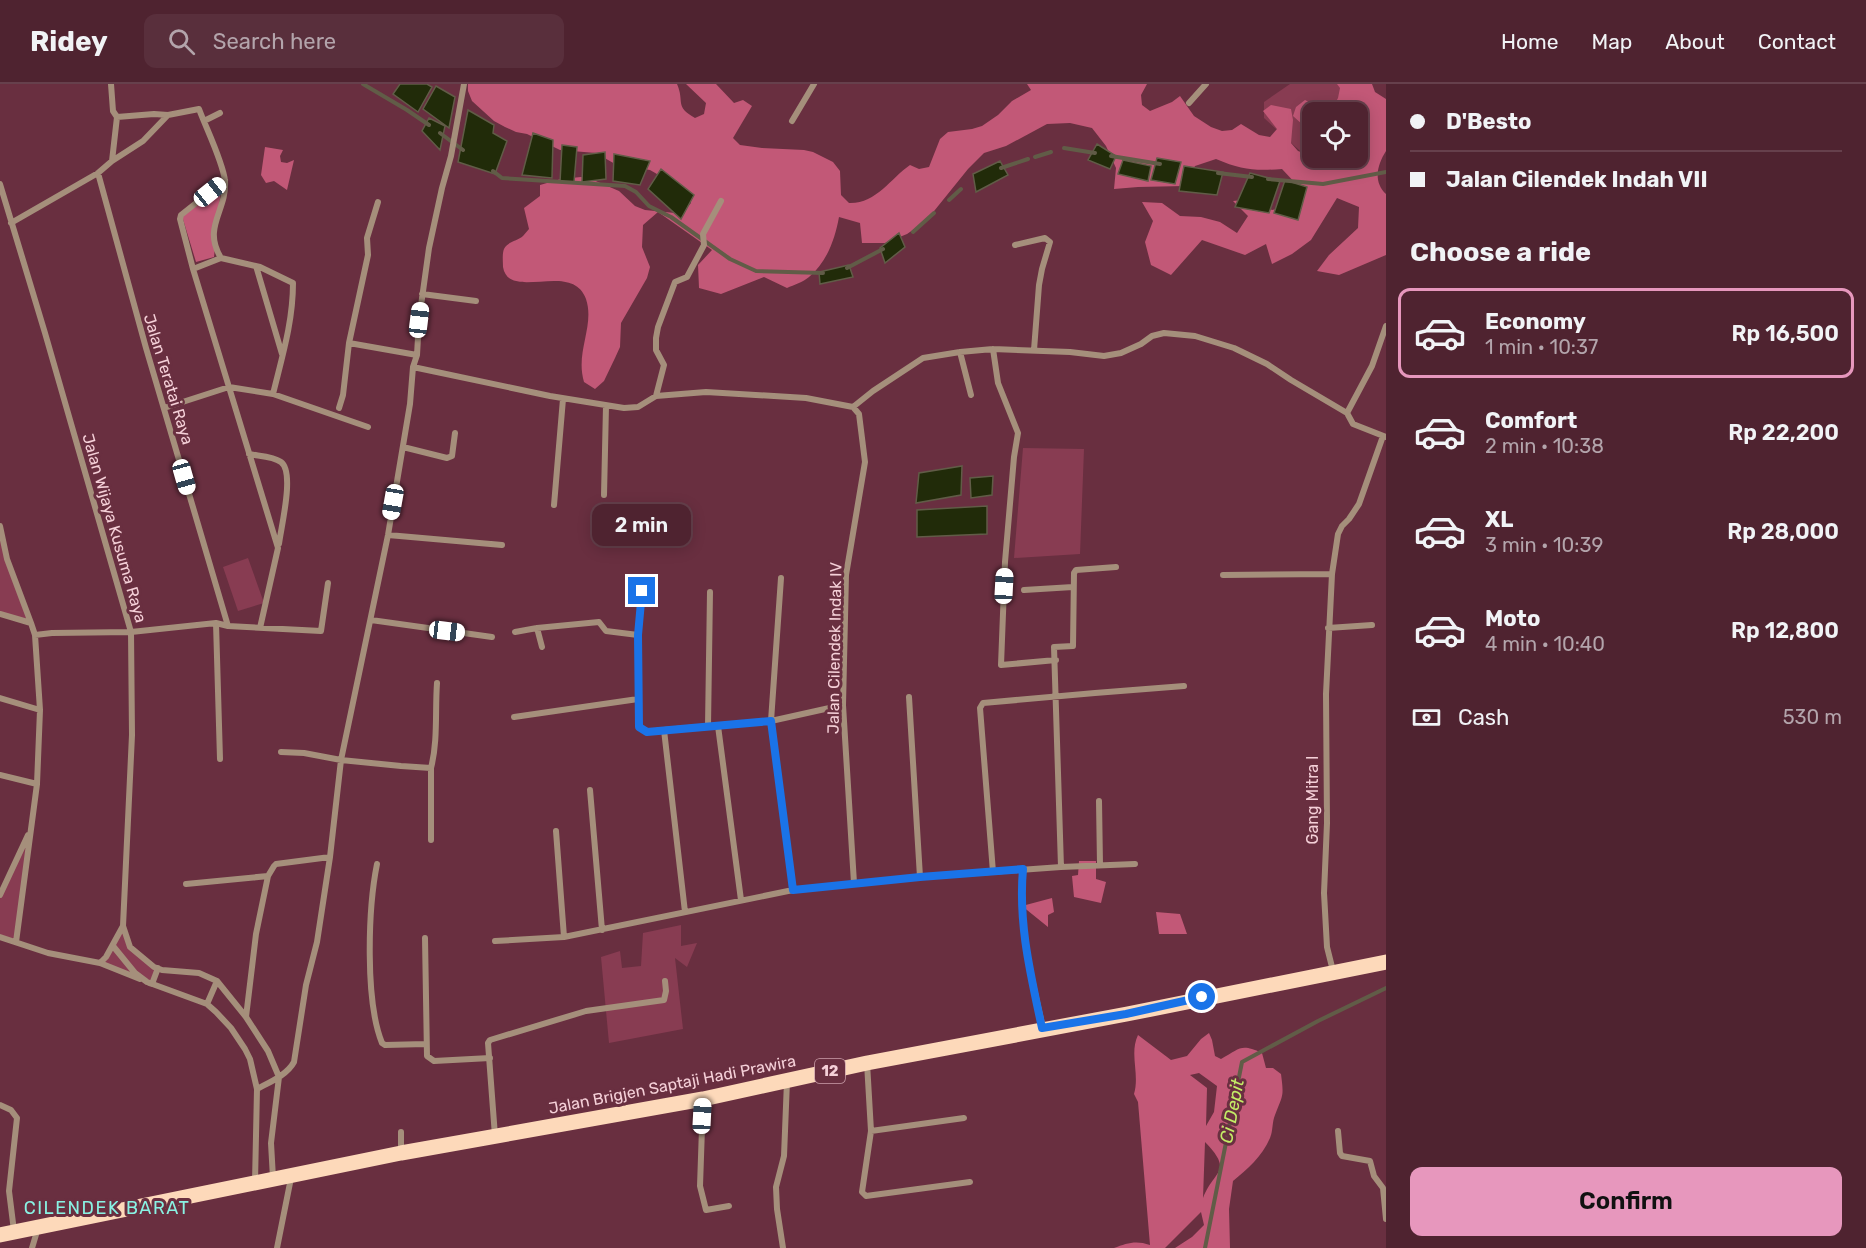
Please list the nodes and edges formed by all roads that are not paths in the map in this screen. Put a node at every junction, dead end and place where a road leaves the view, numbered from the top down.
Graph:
1 (111, 84) edge
2 (465, 84) edge
3 (814, 84) edge
4 (1206, 84) edge
5 (1189, 103) dead end
6 (220, 114) dead end
7 (168, 115) junction
8 (117, 117) junction
9 (204, 121) junction
10 (792, 121) dead end
11 (112, 161) junction
12 (98, 173) junction
13 (225, 180) junction
14 (0, 184) edge
15 (721, 201) dead end
16 (378, 202) dead end
17 (11, 223) junction
18 (1015, 245) dead end
19 (221, 258) junction
20 (256, 266) junction
21 (193, 269) junction
22 (422, 294) junction
23 (476, 301) dead end
24 (1386, 326) edge
25 (349, 343) junction
26 (993, 349) junction
27 (1034, 350) junction
28 (960, 352) junction
29 (282, 355) junction
30 (417, 355) junction
31 (413, 367) junction
32 (229, 387) junction
33 (273, 394) junction
34 (971, 395) dead end
35 (656, 396) junction
36 (563, 399) junction
37 (606, 406) junction
38 (854, 407) junction
39 (164, 408) junction
40 (339, 408) dead end
41 (1347, 413) junction
42 (368, 427) dead end
43 (455, 433) dead end
44 (1385, 436) edge
45 (403, 447) junction
46 (249, 454) junction
47 (604, 495) dead end
48 (554, 504) dead end
49 (0, 526) edge
50 (388, 535) junction
51 (502, 545) dead end
52 (278, 548) junction
53 (1116, 567) dead end
54 (1332, 574) junction
55 (1223, 575) dead end
56 (781, 578) dead end
57 (328, 583) dead end
58 (1073, 587) junction
59 (1024, 590) dead end
60 (642, 591) dead end
61 (710, 592) dead end
62 (0, 614) edge
63 (371, 620) junction
64 (31, 623) junction
65 (216, 623) junction
66 (1372, 625) dead end
67 (228, 626) junction
68 (260, 628) junction
69 (537, 628) junction
70 (1328, 628) junction
71 (131, 632) junction
72 (515, 632) dead end
73 (35, 635) junction
74 (638, 635) junction
75 (492, 637) dead end
76 (542, 647) dead end
77 (1056, 660) junction
78 (437, 683) dead end
79 (1184, 687) dead end
80 (1056, 696) junction
81 (909, 697) dead end
82 (0, 698) edge
83 (638, 699) junction
84 (843, 705) junction
85 (40, 710) junction
86 (514, 717) dead end
87 (771, 721) junction
88 (708, 726) junction
89 (718, 726) junction
90 (664, 730) junction
91 (281, 752) dead end
92 (220, 759) dead end
93 (341, 760) junction
94 (431, 768) junction
95 (0, 774) edge
96 (37, 784) junction
97 (590, 790) dead end
98 (1098, 801) dead end
99 (32, 828) junction
100 (556, 831) dead end
101 (431, 840) dead end
102 (330, 857) junction
103 (376, 864) dead end
104 (1135, 864) dead end
105 (1100, 865) junction
106 (1061, 867) junction
107 (1023, 869) junction
108 (993, 872) junction
109 (268, 876) junction
110 (920, 877) junction
111 (186, 884) dead end
112 (854, 884) junction
113 (793, 890) junction
114 (0, 895) edge
115 (741, 900) junction
116 (685, 912) junction
117 (123, 926) junction
118 (602, 930) junction
119 (0, 937) edge
120 (564, 937) junction
121 (424, 938) dead end
122 (495, 941) dead end
123 (16, 942) junction
124 (112, 946) junction
125 (1386, 962) edge
126 (100, 963) junction
127 (158, 969) junction
128 (1333, 971) junction
129 (217, 981) junction
130 (665, 981) dead end
131 (152, 984) junction
132 (207, 1004) junction
133 (246, 1017) junction
134 (1042, 1028) junction
135 (426, 1044) junction
136 (490, 1058) junction
137 (867, 1063) junction
138 (279, 1077) junction
139 (787, 1080) junction
140 (257, 1089) junction
141 (703, 1099) junction
142 (0, 1105) edge
143 (964, 1118) dead end
144 (871, 1131) junction
145 (1338, 1131) dead end
146 (401, 1132) dead end
147 (495, 1136) junction
148 (271, 1143) junction
149 (256, 1144) junction
150 (401, 1153) junction
151 (291, 1175) junction
152 (273, 1180) junction
153 (970, 1182) dead end
154 (255, 1183) junction
155 (729, 1206) dead end
156 (1386, 1219) edge
157 (39, 1227) junction
158 (7, 1233) edge
159 (32, 1248) edge
160 (277, 1248) edge
161 (783, 1248) edge

1 - 8 street
2 - 22 street
3 - 10 street
4 - 5 street
6 - 9 street
7 - 8 street
7 - 9 street
7 - 11 street
8 - 11 street
9 - 13 street
11 - 12 street
12 - 17 street
12 - 39 street, Jalan Teratai Raya
13 - 19 street
13 - 21 street
14 - 17 street, Jalan Wijaya Kusuma Raya
15 - 35 street
16 - 25 street
17 - 71 street, Jalan Wijaya Kusuma Raya
18 - 27 street
19 - 20 street
19 - 21 street
20 - 29 street
20 - 29 street
21 - 32 street
22 - 23 street
22 - 30 street
24 - 41 street
25 - 30 street
25 - 40 street
26 - 27 street
26 - 28 street
26 - 77 street
27 - 41 street
28 - 34 street
28 - 38 street
29 - 33 street
30 - 31 street
31 - 36 street
31 - 45 street
32 - 33 street
32 - 39 street
32 - 46 street
33 - 42 street
35 - 37 street
35 - 38 street
36 - 37 street
36 - 48 street
37 - 47 street
38 - 84 street, Jalan Cilendek Indak IV
39 - 67 street, Jalan Teratai Raya
41 - 44 street
43 - 45 street
44 - 54 street, Gang Mitra I
45 - 50 street
46 - 52 street
46 - 52 street
49 - 64 street
50 - 51 street
50 - 63 street
52 - 68 street
53 - 58 street
54 - 55 street
54 - 70 street, Gang Mitra I
56 - 87 street
57 - 68 street
58 - 59 street
58 - 77 street
60 - 74 street
61 - 88 street
62 - 64 street
63 - 75 street
63 - 93 street
64 - 73 street
65 - 67 street
65 - 71 street
65 - 92 street
66 - 70 street
67 - 68 street
69 - 72 street
69 - 74 street
69 - 76 street
70 - 128 street, Gang Mitra I
71 - 73 street
71 - 117 street, Jalan Wijaya Kusuma Raya
73 - 85 street
74 - 83 street
77 - 80 street
78 - 94 street
79 - 80 street
80 - 106 street
80 - 108 street
81 - 110 street
82 - 85 street
83 - 86 street
83 - 90 street
84 - 87 street
84 - 112 street, Jalan Cilendek Indak IV
85 - 96 street
87 - 89 street
87 - 113 street
88 - 89 street
88 - 90 street
89 - 115 street
90 - 116 street
91 - 93 street
93 - 94 street
93 - 102 street
94 - 101 street
95 - 96 street
96 - 99 street
97 - 118 street
98 - 105 street
99 - 114 street
99 - 123 street
100 - 120 street
102 - 109 street
102 - 138 street
103 - 135 street
104 - 105 street
105 - 106 street
106 - 107 street
107 - 108 street
107 - 134 street
108 - 110 street
109 - 111 street
109 - 133 street
110 - 112 street
112 - 113 street
113 - 115 street
115 - 116 street
116 - 118 street
117 - 124 street, Jalan Wijaya Kusuma Raya
117 - 127 street, Jalan Wijaya Kusuma Raya
118 - 120 street
119 - 123 street
120 - 122 street
121 - 135 street
123 - 126 street
124 - 126 street, Jalan Wijaya Kusuma Raya
124 - 131 street
125 - 128 main road, Jalan Brigjen Saptaji Hadi Prawira / 12
126 - 131 street
127 - 129 street
127 - 131 street
128 - 134 main road, Jalan Brigjen Saptaji Hadi Prawira / 12
129 - 132 street
129 - 133 street
130 - 136 street
131 - 132 street
132 - 140 street
133 - 138 street
134 - 137 main road, Jalan Brigjen Saptaji Hadi Prawira / 12
135 - 136 street
136 - 147 street
137 - 139 main road, Jalan Brigjen Saptaji Hadi Prawira / 12
137 - 144 street
138 - 140 street
138 - 148 street
139 - 141 main road, Jalan Brigjen Saptaji Hadi Prawira / 12
139 - 161 street
140 - 149 street
141 - 147 main road, Jalan Brigjen Saptaji Hadi Prawira / 12
141 - 155 street
142 - 158 street
143 - 144 street
144 - 153 street
145 - 156 street
146 - 150 street
147 - 150 main road, Jalan Brigjen Saptaji Hadi Prawira / 12
148 - 149 street
148 - 152 street
149 - 154 street
150 - 151 main road, Jalan Brigjen Saptaji Hadi Prawira / 12
151 - 152 main road, Jalan Brigjen Saptaji Hadi Prawira / 12
151 - 160 street
152 - 154 main road, Jalan Brigjen Saptaji Hadi Prawira / 12
154 - 157 main road, Jalan Brigjen Saptaji Hadi Prawira / 12
157 - 158 main road, Jalan Brigjen Saptaji Hadi Prawira / 12
157 - 159 street

